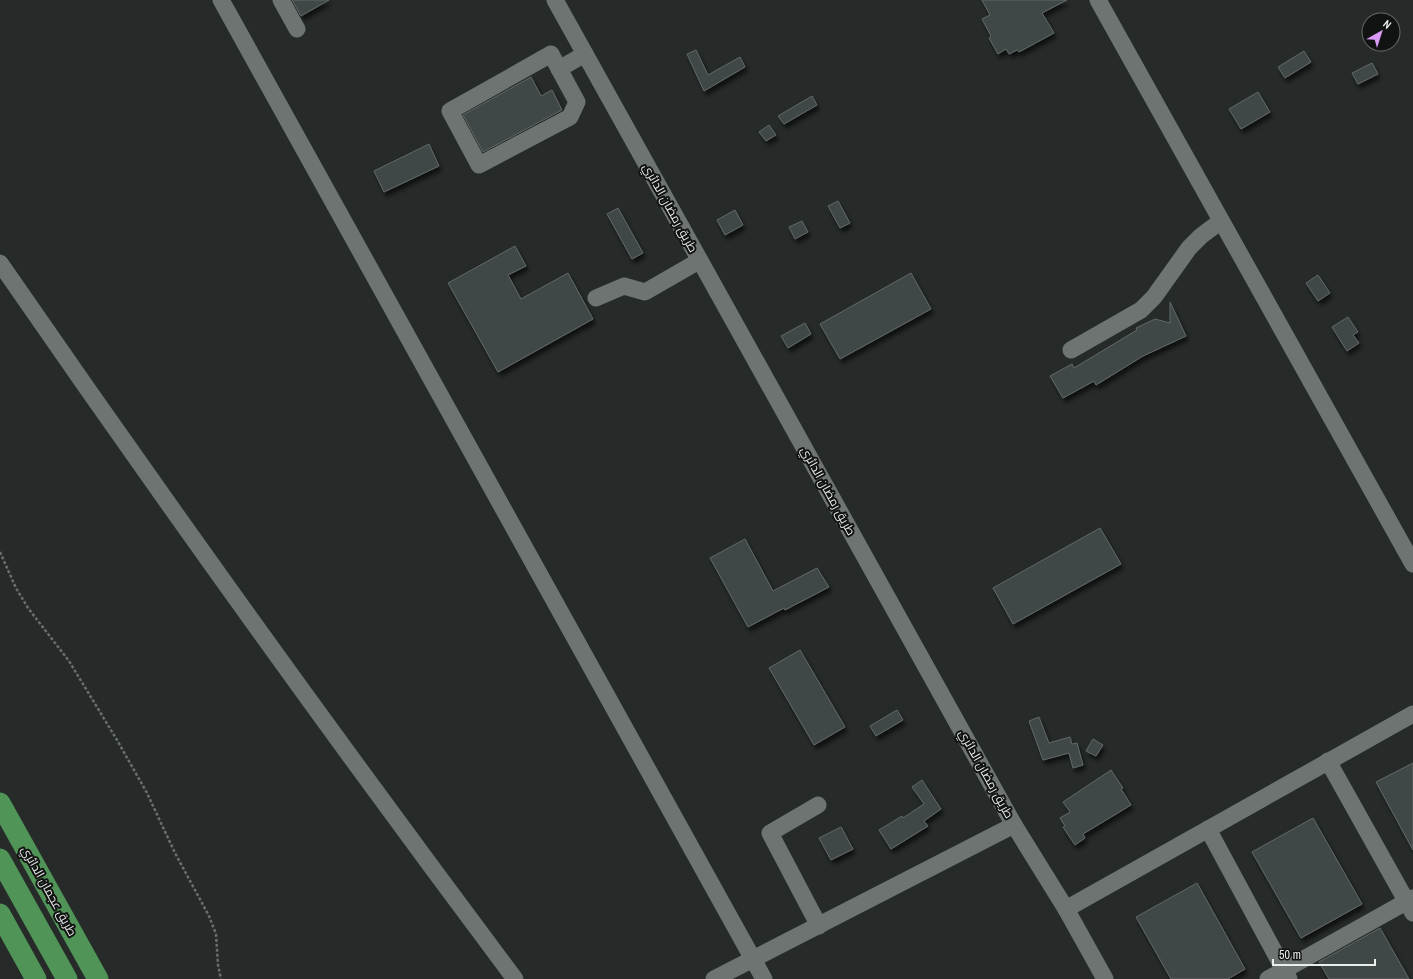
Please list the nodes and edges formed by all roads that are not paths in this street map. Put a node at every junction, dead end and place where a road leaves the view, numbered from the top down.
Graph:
1 (221, 0) edge
2 (281, 0) edge
3 (555, 0) edge
4 (1098, 0) edge
5 (297, 29) dead end
6 (585, 54) junction
7 (559, 69) junction
8 (1221, 220) junction
9 (699, 261) junction
10 (0, 263) edge
11 (596, 298) dead end
12 (1071, 350) dead end
13 (1413, 564) edge
14 (1413, 714) edge
15 (1328, 761) junction
16 (0, 803) edge
17 (818, 805) dead end
18 (1014, 825) junction
19 (1208, 829) junction
20 (0, 859) edge
21 (1411, 905) edge
22 (1066, 909) junction
23 (0, 914) edge
24 (819, 926) junction
25 (753, 959) junction
26 (1287, 974) edge
27 (36, 979) edge
28 (67, 979) edge
29 (98, 979) edge
30 (515, 979) edge
31 (714, 979) edge
32 (764, 979) edge
33 (1105, 979) edge
34 (1268, 979) edge

1 - 25 street
2 - 5 street
3 - 6 street, طريق رمضان الدائري
4 - 8 street
6 - 7 street
6 - 9 street, طريق رمضان الدائري
7 - 7 street
8 - 12 street
8 - 13 street
9 - 11 street
9 - 18 street, طريق رمضان الدائري
10 - 30 street
14 - 15 street
15 - 19 street
15 - 21 street
16 - 29 main road, طريق عجمان الدائري
17 - 24 street
18 - 22 street, طريق رمضان الدائري
18 - 24 street
19 - 22 street
19 - 26 street
20 - 28 main road
21 - 26 street
22 - 33 street, طريق رمضان الدائري
23 - 27 main road
24 - 25 street
25 - 31 street
25 - 32 street
26 - 34 street

